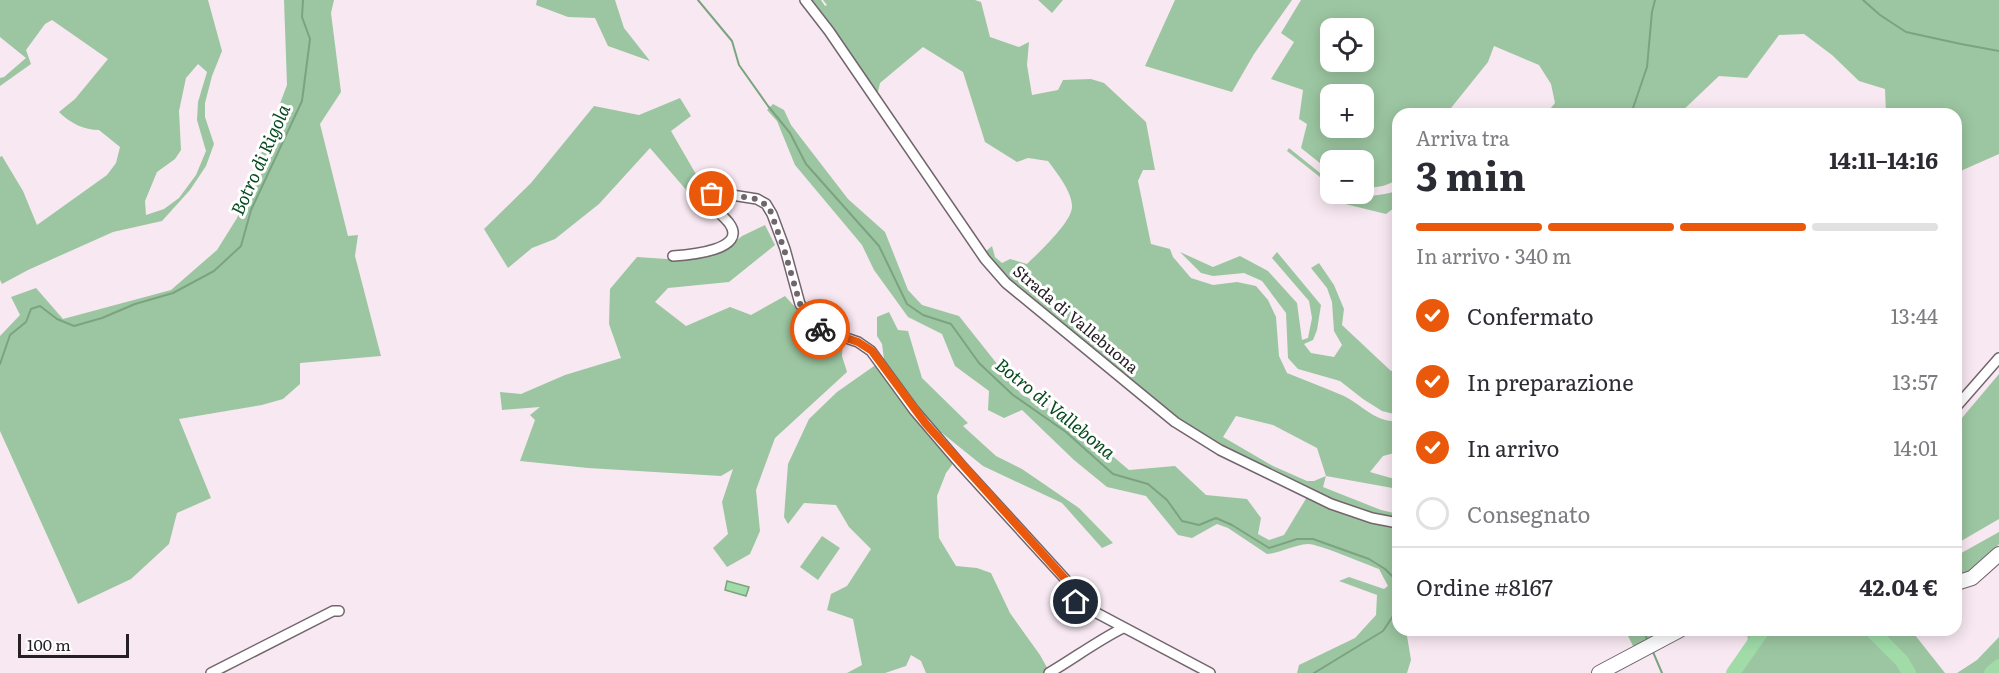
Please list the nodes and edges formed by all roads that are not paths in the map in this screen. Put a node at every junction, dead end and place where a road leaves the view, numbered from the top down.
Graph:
1 (805, 0) edge
2 (673, 256) dead end
3 (1999, 358) edge
4 (1962, 400) edge
5 (1392, 523) edge
6 (1999, 554) edge
7 (1962, 581) edge
8 (339, 611) dead end
9 (1123, 628) junction
10 (1667, 636) edge
11 (211, 673) edge
12 (1049, 673) edge
13 (1210, 673) edge
14 (1599, 673) edge

1 - 5 street, Strada di Vallebuona
2 - 9 street
3 - 4 street
6 - 7 main road
8 - 11 street
9 - 12 street
9 - 13 street
10 - 14 main road

